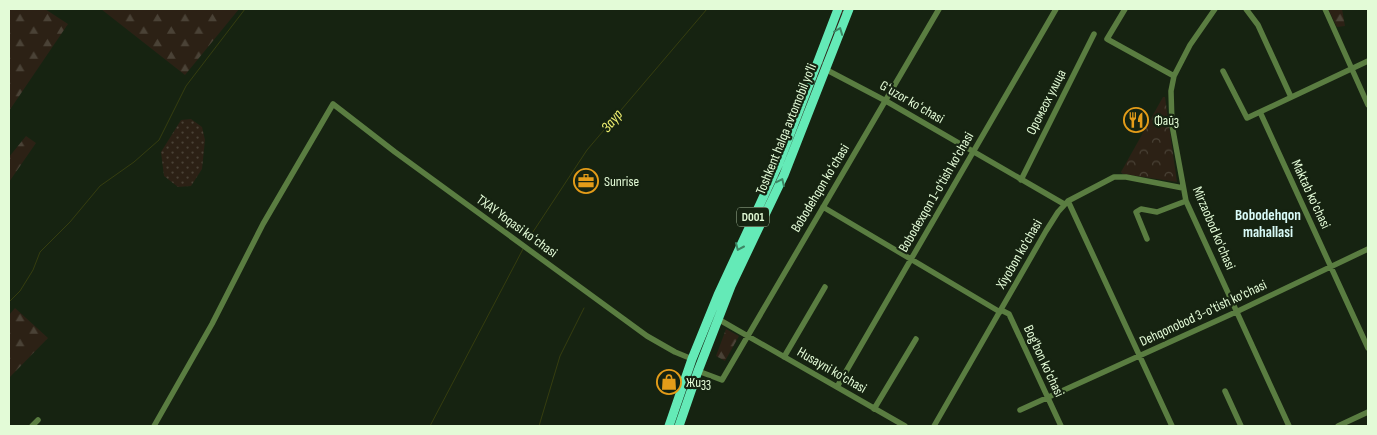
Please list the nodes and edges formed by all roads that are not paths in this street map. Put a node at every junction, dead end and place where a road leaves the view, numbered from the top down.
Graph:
1 (838, 9) edge
2 (849, 9) edge
3 (939, 9) edge
4 (1056, 9) edge
5 (1125, 9) edge
6 (1216, 9) edge
7 (1246, 9) edge
8 (1325, 9) edge
9 (1094, 34) dead end
10 (1368, 61) edge
11 (825, 69) junction
12 (1351, 69) junction
13 (1223, 70) dead end
14 (1174, 76) junction
15 (1291, 97) junction
16 (886, 101) junction
17 (1368, 105) edge
18 (1260, 112) junction
19 (973, 152) junction
20 (1021, 180) junction
21 (1183, 188) junction
22 (1186, 201) junction
23 (1066, 203) junction
24 (823, 208) junction
25 (750, 234) junction
26 (1147, 239) dead end
27 (1368, 249) edge
28 (912, 260) junction
29 (1331, 267) junction
30 (825, 287) dead end
31 (1000, 311) junction
32 (1236, 312) junction
33 (718, 319) junction
34 (748, 336) junction
35 (916, 339) dead end
36 (1368, 348) edge
37 (1140, 356) junction
38 (784, 357) junction
39 (692, 359) junction
40 (698, 371) junction
41 (837, 388) junction
42 (1225, 391) dead end
43 (1048, 398) junction
44 (874, 408) junction
45 (1020, 410) dead end
46 (1368, 412) edge
47 (38, 420) dead end
48 (32, 426) edge
49 (154, 426) edge
50 (669, 426) edge
51 (679, 426) edge
52 (905, 426) edge
53 (934, 426) edge
54 (1061, 426) edge
55 (1172, 426) edge
56 (1241, 426) edge
57 (1289, 426) edge
58 (1338, 426) edge

1 - 25 highway, Toshkent halqa avtomobil yo'li / D001
11 -> 2 highway, Toshkent halqa avtomobil yo'li / D001
3 - 16 street, Bobodehqon koʻchasi
4 - 19 street, Bobodexqon 1-o'tish ko'chasi
5 - 14 street
6 - 14 street, Mirzaobod ko'chasi
7 - 15 street
8 - 12 street
9 - 20 street, Оромгох улица
10 - 12 street
11 - 16 street, Gʻuzor koʻchasi
25 -> 11 highway, Toshkent halqa avtomobil yo'li / D001
12 - 15 street
12 - 17 street
13 - 18 street
14 - 21 street, Mirzaobod ko'chasi
15 - 18 street
16 - 19 street, Gʻuzor koʻchasi
16 - 24 street, Bobodehqon koʻchasi
18 - 29 street, Maktab ko'chasi
19 - 20 street, Gʻuzor koʻchasi
19 - 28 street, Bobodexqon 1-o'tish ko'chasi
20 - 23 street, Gʻuzor koʻchasi
21 - 22 street, Mirzaobod ko'chasi
21 - 23 street, Xiyobon ko'chasi
22 - 26 street
22 - 32 street, Mirzaobod ko'chasi
23 - 31 street, Xiyobon ko'chasi
23 - 37 street
24 - 28 street, Bog'bon ko'chasi
24 - 34 street, Bobodehqon koʻchasi
25 - 33 highway, Toshkent halqa avtomobil yo'li / D001
25 -> 39 highway, Toshkent halqa avtomobil yo'li / D001
27 - 29 street, Dehqonobod 3-o'tish ko'chasi
28 - 31 street, Bog'bon ko'chasi
28 - 41 street, Bobodexqon 1-o'tish ko'chasi
29 - 32 street, Dehqonobod 3-o'tish ko'chasi
29 - 36 street, Maktab ko'chasi
30 - 38 street
31 - 43 street, Bog'bon ko'chasi
31 - 53 street, Xiyobon ko'chasi
32 - 37 street, Dehqonobod 3-o'tish ko'chasi
32 - 57 street, Mirzaobod ko'chasi
33 - 34 street, Husayni ko'chasi
33 - 40 highway, Toshkent halqa avtomobil yo'li / D001
34 - 38 street, Husayni ko'chasi
34 - 40 street, Bobodehqon koʻchasi
35 - 44 street
37 - 43 street, Dehqonobod 3-o'tish ko'chasi
37 - 55 street
38 - 41 street, Husayni ko'chasi
39 - 49 street, TXAY Yoqasi koʻchasi
39 - 50 highway, Toshkent halqa avtomobil yo'li / D001
40 - 51 highway, Toshkent halqa avtomobil yo'li / D001
41 - 44 street, Husayni ko'chasi
42 - 56 street
43 - 45 street, Dehqonobod 3-o'tish ko'chasi
43 - 54 street, Bog'bon ko'chasi
44 - 52 street, Husayni ko'chasi
46 - 58 street
47 - 48 street

